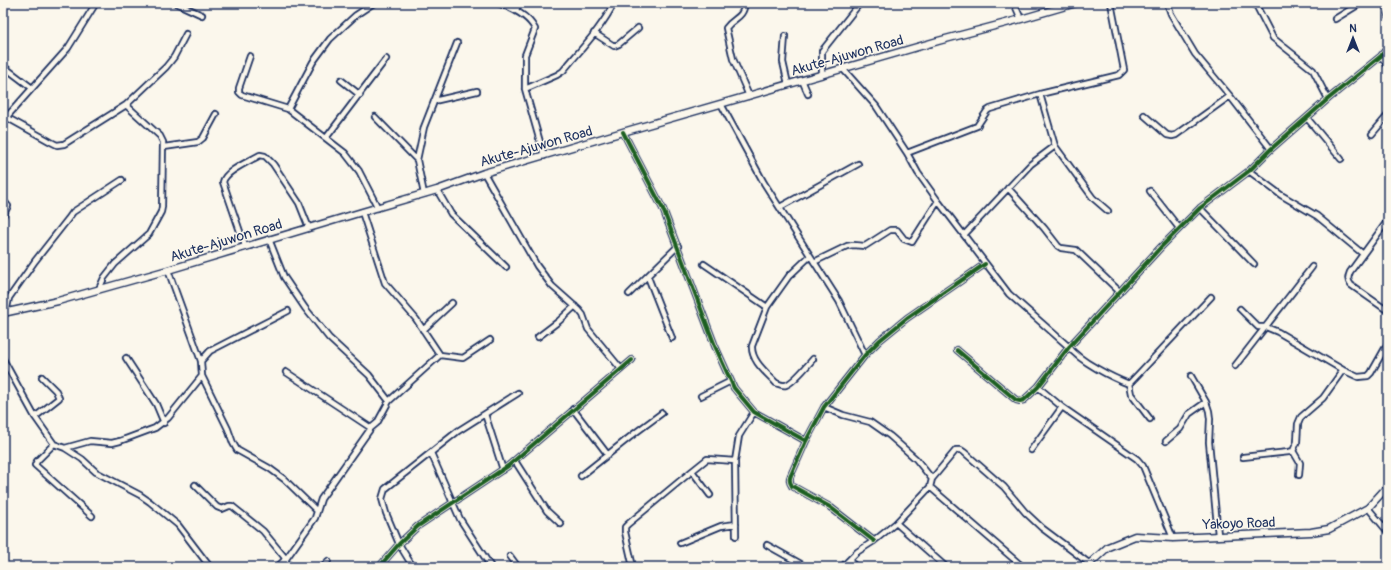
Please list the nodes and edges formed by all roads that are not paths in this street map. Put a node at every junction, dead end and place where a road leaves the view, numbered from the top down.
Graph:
1 (96, 3) edge
2 (176, 3) edge
3 (374, 3) edge
4 (498, 3) edge
5 (519, 3) edge
6 (614, 3) edge
7 (745, 3) edge
8 (860, 3) edge
9 (1014, 3) edge
10 (1076, 3) edge
11 (1110, 3) edge
12 (1167, 3) edge
13 (1255, 3) edge
14 (1360, 3) edge
15 (1386, 3) edge
16 (516, 10) junction
17 (202, 15) dead end
18 (1388, 15) edge
19 (1335, 19) dead end
20 (1021, 20) junction
21 (638, 28) dead end
22 (594, 33) junction
23 (186, 34) dead end
24 (785, 36) dead end
25 (457, 43) dead end
26 (1388, 47) edge
27 (250, 56) dead end
28 (1381, 56) junction
29 (386, 59) dead end
30 (3, 66) edge
31 (1388, 66) edge
32 (843, 69) junction
33 (822, 75) junction
34 (341, 80) dead end
35 (802, 80) junction
36 (788, 84) junction
37 (32, 88) junction
38 (525, 89) junction
39 (477, 91) dead end
40 (808, 94) dead end
41 (1040, 94) junction
42 (360, 95) junction
43 (750, 96) junction
44 (1230, 96) junction
45 (1328, 99) junction
46 (434, 101) junction
47 (721, 104) junction
48 (126, 105) junction
49 (288, 109) junction
50 (216, 114) dead end
51 (1144, 115) dead end
52 (1388, 115) edge
53 (375, 117) dead end
54 (1307, 118) junction
55 (5, 119) edge
56 (623, 132) junction
57 (1372, 134) dead end
58 (326, 138) junction
59 (1056, 146) junction
60 (164, 147) junction
61 (1271, 149) junction
62 (907, 153) junction
63 (544, 156) junction
64 (1341, 159) dead end
65 (417, 160) junction
66 (858, 164) dead end
67 (1249, 171) junction
68 (484, 173) junction
69 (122, 180) dead end
70 (1008, 188) junction
71 (437, 190) junction
72 (1150, 191) dead end
73 (424, 194) junction
74 (3, 200) edge
75 (938, 201) junction
76 (780, 207) junction
77 (378, 208) junction
78 (1200, 208) junction
79 (1108, 211) dead end
80 (362, 212) junction
81 (3, 216) edge
82 (1388, 220) edge
83 (309, 228) junction
84 (1179, 228) junction
85 (964, 235) junction
86 (269, 239) junction
87 (245, 246) junction
88 (678, 246) junction
89 (1363, 254) junction
90 (810, 256) junction
91 (814, 262) junction
92 (704, 264) dead end
93 (986, 264) junction
94 (1254, 264) dead end
95 (506, 267) dead end
96 (1312, 267) dead end
97 (168, 270) junction
98 (648, 277) junction
99 (99, 288) junction
100 (1120, 292) junction
101 (629, 294) dead end
102 (1211, 298) dead end
103 (452, 303) dead end
104 (575, 306) junction
105 (767, 307) junction
106 (1240, 309) dead end
107 (288, 311) dead end
108 (1388, 311) edge
109 (5, 312) edge
110 (1266, 327) junction
111 (423, 330) junction
112 (538, 337) dead end
113 (672, 338) dead end
114 (490, 340) dead end
115 (1388, 343) edge
116 (1069, 347) junction
117 (958, 350) dead end
118 (440, 355) junction
119 (865, 355) junction
120 (126, 358) dead end
121 (3, 359) edge
122 (813, 359) dead end
123 (201, 360) junction
124 (632, 360) dead end
125 (1235, 366) dead end
126 (621, 369) junction
127 (1343, 370) junction
128 (286, 372) dead end
129 (202, 376) junction
130 (1191, 376) dead end
131 (42, 377) dead end
132 (731, 381) junction
133 (1129, 384) junction
134 (1038, 387) junction
135 (518, 392) dead end
136 (701, 396) dead end
137 (389, 401) junction
138 (1206, 402) junction
139 (1062, 407) junction
140 (824, 408) junction
141 (573, 410) junction
142 (754, 412) junction
143 (662, 413) dead end
144 (485, 414) junction
145 (35, 416) junction
146 (1150, 419) dead end
147 (164, 423) junction
148 (371, 428) junction
149 (806, 441) junction
150 (1166, 441) dead end
151 (54, 444) junction
152 (65, 448) junction
153 (1031, 450) dead end
154 (1293, 450) junction
155 (431, 453) junction
156 (608, 455) junction
157 (1244, 457) dead end
158 (515, 461) junction
159 (735, 461) junction
160 (503, 470) junction
161 (692, 471) junction
162 (1299, 475) dead end
163 (582, 476) dead end
164 (932, 479) junction
165 (195, 485) dead end
166 (1388, 486) edge
167 (930, 487) junction
168 (710, 495) dead end
169 (452, 503) junction
170 (1368, 508) junction
171 (317, 512) junction
172 (92, 516) dead end
173 (896, 523) junction
174 (561, 524) dead end
175 (736, 524) junction
176 (1388, 532) edge
177 (1218, 535) junction
178 (736, 536) dead end
179 (1173, 538) junction
180 (874, 541) junction
181 (680, 543) dead end
182 (399, 544) junction
183 (767, 545) dead end
184 (510, 556) dead end
185 (285, 560) junction
186 (849, 560) junction
187 (328, 561) dead end
188 (1088, 565) edge
189 (631, 566) edge
190 (210, 567) edge
191 (277, 567) edge
192 (291, 567) edge
193 (323, 567) edge
194 (380, 567) edge
195 (413, 567) edge
196 (491, 567) edge
197 (518, 567) edge
198 (802, 567) edge
199 (842, 567) edge
200 (856, 567) edge
201 (946, 567) edge
202 (1023, 567) edge

1 - 37 street
2 - 17 street
3 - 49 street
4 - 16 street
5 - 16 street
6 - 22 street
7 - 43 street
8 - 33 street
9 - 20 street
10 - 20 main road, Akute-Ajuwon Road
11 - 41 street
12 - 44 street
13 - 45 street
14 - 19 street
15 - 18 street
16 - 38 street
20 - 32 main road, Akute-Ajuwon Road
21 - 22 street
22 - 38 street
23 - 48 street
24 - 36 street
25 - 46 street
26 - 28 street
27 - 49 street
28 - 31 street
28 - 45 street
29 - 42 street
30 - 37 street
32 - 33 main road, Akute-Ajuwon Road
32 - 62 street
33 - 35 main road, Akute-Ajuwon Road
34 - 42 street
35 - 36 main road, Akute-Ajuwon Road
35 - 40 street
36 - 43 main road, Akute-Ajuwon Road
37 - 55 street
38 - 63 street
39 - 46 street
41 - 59 street
41 - 62 street
42 - 58 street
43 - 47 main road, Akute-Ajuwon Road
44 - 51 street
44 - 61 street
45 - 54 street
46 - 65 street
47 - 56 main road, Akute-Ajuwon Road
47 - 76 street
48 - 55 street
48 - 60 street
49 - 58 street
50 - 60 street
52 - 57 street
53 - 65 street
54 - 61 street
54 - 64 street
56 - 63 main road, Akute-Ajuwon Road
56 - 88 street
58 - 77 street
59 - 70 street
59 - 79 street
60 - 99 street
61 - 67 street
62 - 75 street
63 - 68 main road, Akute-Ajuwon Road
65 - 73 street
66 - 76 street
67 - 78 street
67 - 89 street
68 - 71 main road, Akute-Ajuwon Road
68 - 104 street
69 - 109 street
70 - 85 street
70 - 100 street
71 - 73 main road, Akute-Ajuwon Road
71 - 95 street
72 - 84 street
73 - 77 main road, Akute-Ajuwon Road
74 - 81 street
75 - 85 street
75 - 91 street
76 - 90 street
77 - 80 main road, Akute-Ajuwon Road
78 - 84 street
78 - 94 street
80 - 83 main road, Akute-Ajuwon Road
80 - 111 street
82 - 89 street
83 - 86 main road, Akute-Ajuwon Road
83 - 87 street
84 - 100 street
85 - 93 street
86 - 87 main road, Akute-Ajuwon Road
86 - 137 street
87 - 97 main road, Akute-Ajuwon Road
88 - 98 street
88 - 132 street
89 - 108 street
90 - 91 street
90 - 105 street
91 - 119 street
92 - 105 street
93 - 116 street
93 - 119 street
96 - 110 street
97 - 99 main road, Akute-Ajuwon Road
97 - 123 street
98 - 101 street
98 - 113 street
99 - 109 main road, Akute-Ajuwon Road
100 - 116 street
102 - 133 street
103 - 111 street
104 - 112 street
104 - 126 street
105 - 122 street
106 - 110 street
107 - 123 street
110 - 125 street
110 - 127 street
111 - 118 street
114 - 118 street
115 - 127 street
116 - 133 street
116 - 134 street
117 - 134 street
118 - 137 street
119 - 140 street
120 - 147 street
121 - 145 street
123 - 129 street
124 - 126 street
126 - 141 street
127 - 154 street
128 - 148 street
129 - 147 street
129 - 171 street
130 - 138 street
131 - 145 street
132 - 136 street
132 - 142 street
133 - 146 street
134 - 139 street
135 - 144 street
137 - 148 street
138 - 150 street
138 - 177 street
139 - 153 street
139 - 179 street
140 - 149 street
140 - 164 street
141 - 156 street
141 - 158 street
142 - 149 street
142 - 159 street
143 - 156 street
144 - 155 street
144 - 160 street
145 - 151 street
147 - 152 street
148 - 171 street
149 - 180 street
151 - 152 street
151 - 172 street
152 - 190 street
154 - 157 street
154 - 162 street
155 - 169 street
155 - 182 street
156 - 163 street
158 - 160 street
158 - 174 street
159 - 161 street
159 - 175 street
160 - 169 street
161 - 168 street
161 - 189 street
164 - 167 street
164 - 188 street
165 - 185 street
166 - 170 main road, Yakoyo Road
167 - 173 street
167 - 202 street
169 - 182 street
169 - 196 street
170 - 176 street
170 - 177 main road, Yakoyo Road
171 - 185 street
173 - 180 street
173 - 201 street
175 - 178 street
175 - 181 street
177 - 179 main road, Yakoyo Road
179 - 188 main road, Yakoyo Road
180 - 186 street
182 - 194 street
182 - 195 street
183 - 198 street
184 - 197 street
185 - 191 street
185 - 192 street
186 - 199 street
186 - 200 street
187 - 193 street

